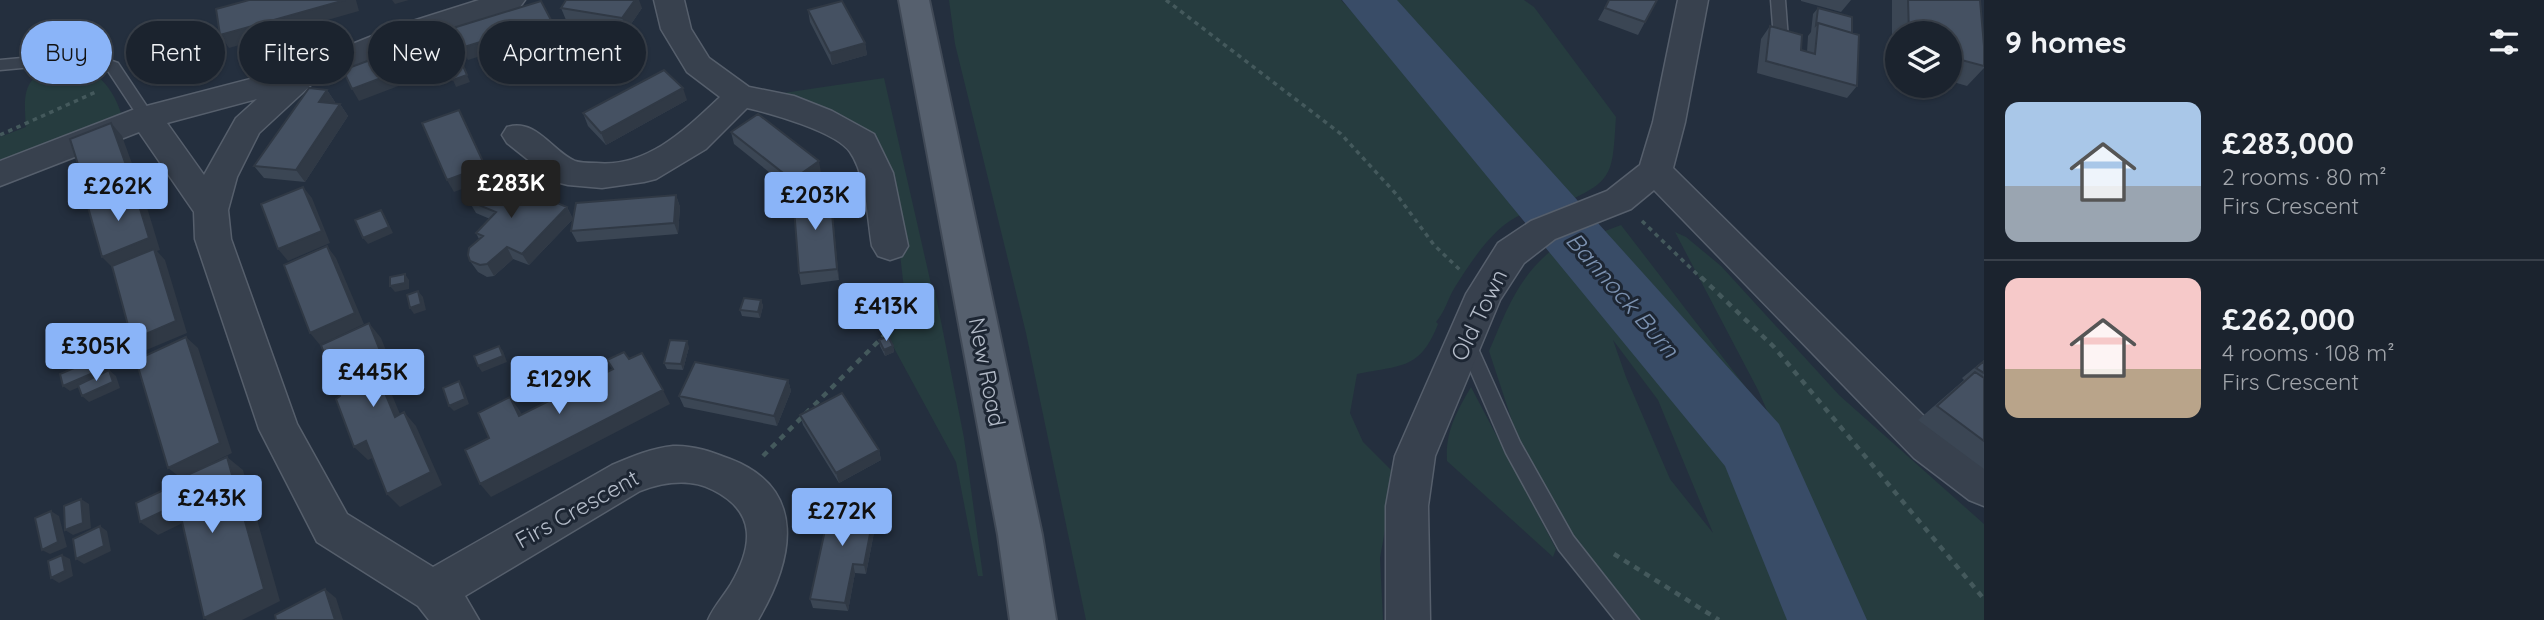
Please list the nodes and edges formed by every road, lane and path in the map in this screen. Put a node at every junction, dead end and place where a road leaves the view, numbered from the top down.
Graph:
1 (510, 0) edge
2 (668, 0) edge
3 (914, 0) edge
4 (1166, 0) edge
5 (1693, 0) edge
6 (1778, 0) edge
7 (1781, 38) edge
8 (354, 55) edge
9 (0, 65) edge
10 (122, 80) junction
11 (272, 84) edge
12 (293, 84) edge
13 (740, 96) junction
14 (146, 117) junction
15 (0, 135) edge
16 (518, 135) dead end
17 (1655, 172) junction
18 (0, 174) edge
19 (1607, 205) junction
20 (211, 210) junction
21 (890, 246) dead end
22 (964, 256) junction
23 (1484, 294) junction
24 (1465, 338) junction
25 (738, 481) junction
26 (1984, 487) edge
27 (1603, 547) dead end
28 (1984, 599) edge
29 (445, 605) edge
30 (730, 620) edge
31 (1033, 620) edge
32 (1408, 620) edge
33 (1628, 620) edge
34 (1719, 620) edge

1 - 8 street, Firs Crescent
2 - 13 street
3 - 22 main road, New Road
4 - 23 path
5 - 17 street
6 - 7 lane
9 - 10 lane
10 - 14 lane
10 - 15 path
11 - 14 street, Firs Crescent
12 - 20 street, Firs Crescent
13 - 16 street
13 - 21 street
14 - 18 street
14 - 20 street, Firs Crescent
17 - 19 street, Old Town
17 - 26 street
19 - 23 street, Old Town
19 - 28 path
20 - 29 street, Firs Crescent
22 - 25 path
22 - 31 main road, New Road
23 - 24 street, Old Town
24 - 32 street, Old Town
24 - 33 lane
25 - 29 street, Firs Crescent
25 - 30 street
27 - 34 path

